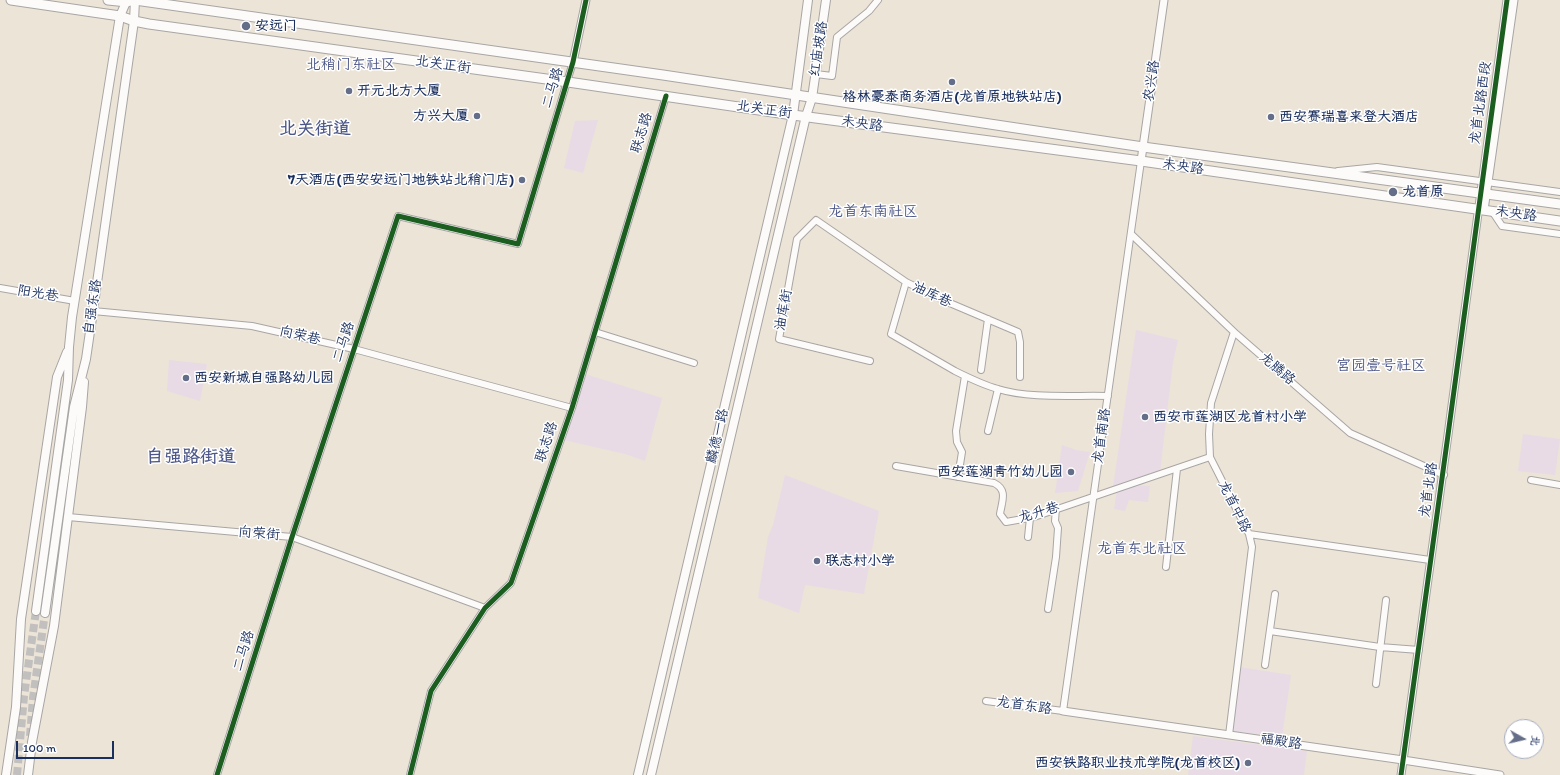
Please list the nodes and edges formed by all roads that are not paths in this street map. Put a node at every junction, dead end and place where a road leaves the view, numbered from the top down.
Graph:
1 (11, 0) edge
2 (108, 0) edge
3 (586, 0) edge
4 (808, 0) edge
5 (826, 0) edge
6 (878, 0) edge
7 (1164, 0) edge
8 (1507, 0) edge
9 (1514, 0) edge
10 (131, 1) edge
11 (120, 16) junction
12 (134, 21) junction
13 (573, 62) junction
14 (816, 74) junction
15 (568, 82) junction
16 (666, 96) junction
17 (795, 96) junction
18 (812, 98) junction
19 (794, 115) junction
20 (806, 116) junction
21 (1143, 147) junction
22 (1141, 161) junction
23 (1324, 172) junction
24 (1485, 182) junction
25 (1560, 192) edge
26 (1484, 194) junction
27 (1560, 204) edge
28 (1485, 210) junction
29 (816, 220) joint
30 (1560, 221) edge
31 (1131, 234) junction
32 (1560, 234) edge
33 (906, 282) junction
34 (0, 288) edge
35 (75, 301) junction
36 (93, 311) junction
37 (988, 319) junction
38 (595, 332) junction
39 (1234, 332) junction
40 (69, 347) junction
41 (354, 349) junction
42 (86, 359) junction
43 (870, 361) dead end
44 (694, 363) dead end
45 (981, 370) dead end
46 (965, 376) junction
47 (1020, 377) dead end
48 (998, 389) junction
49 (1108, 396) junction
50 (572, 408) junction
51 (988, 431) dead end
52 (1210, 457) junction
53 (896, 466) dead end
54 (1178, 469) junction
55 (1444, 474) junction
56 (958, 477) junction
57 (1531, 480) dead end
58 (1560, 484) edge
59 (1093, 496) junction
60 (1056, 508) junction
61 (68, 516) junction
62 (1030, 518) junction
63 (1248, 534) junction
64 (292, 537) junction
65 (1028, 537) dead end
66 (1430, 560) junction
67 (1166, 567) dead end
68 (1275, 594) dead end
69 (1386, 600) dead end
70 (485, 608) junction
71 (1048, 609) dead end
72 (36, 612) tunnel mouth
73 (45, 613) tunnel mouth
74 (1270, 631) junction
75 (1380, 647) junction
76 (1419, 650) junction
77 (1265, 664) dead end
78 (1376, 684) dead end
79 (986, 701) dead end
80 (1063, 711) junction
81 (1229, 734) junction
82 (1403, 760) junction
83 (6, 775) edge
84 (28, 775) edge
85 (217, 775) edge
86 (410, 775) edge
87 (638, 775) edge
88 (651, 775) edge
89 (1401, 775) edge
90 (1500, 775) edge

1 - 11 main road, 北关正街
2 - 10 main road, 北关正街
3 - 13 street
4 - 17 main road, 红庙坡路
5 - 14 main road, 红庙坡路
6 - 14 street
7 - 21 street, 农兴路
8 - 24 street, 龙首北路西段
9 - 24 street, 龙首北路西段
10 - 11 main road, 自强东路
10 - 12 main road, 自强东路
10 - 13 main road, 北关正街
11 - 12 main road, 北关正街
11 - 35 main road, 自强东路
12 - 15 main road, 北关正街
12 - 36 main road, 自强东路
13 - 15 street, 二马路
13 - 17 main road, 北关正街
14 - 18 main road, 红庙坡路
15 - 16 main road, 北关正街
15 - 41 street, 二马路
16 - 19 main road, 北关正街
16 - 38 street, 联志路
17 - 18 main road, 北关正街
17 - 19 main road, 麟德一路
18 - 20 main road, 麟德一路
18 - 21 main road, 未央路
19 - 20 main road, 北关正街
19 - 87 main road, 麟德一路
20 - 22 main road, 未央路
20 - 88 main road, 麟德一路
21 - 22 street, 农兴路
21 - 23 main road, 未央路
22 - 28 main road, 未央路
22 - 31 street, 龙首南路
23 - 24 street
23 - 26 main road, 未央路
24 - 25 street
24 - 26 street, 龙首北路西段
26 - 27 main road, 未央路
26 - 28 street, 龙首北路西段
28 - 30 main road, 未央路
28 - 32 street
28 - 55 street, 龙首北路
29 - 33 street, 油库巷
29 - 43 street, 油库街
31 - 39 street, 龙腾路
31 - 49 street, 龙首南路
33 - 37 street, 油库巷
33 - 46 street
34 - 35 street, 阳光巷
35 - 40 main road, 自强东路
36 - 41 street, 向荣巷
36 - 42 main road, 自强东路
37 - 45 street
37 - 47 street, 油库巷
38 - 44 street
38 - 50 street, 联志路
39 - 52 street, 龙首中路
39 - 55 street, 龙腾路
40 - 72 main road, 自强东路
40 - 83 main road
41 - 50 street, 向荣巷
41 - 64 street, 二马路
42 - 61 main road
42 - 73 main road, 自强东路
46 - 48 street
46 - 56 street
48 - 49 street
48 - 51 street
49 - 59 street, 龙首南路
50 - 70 street, 联志路
52 - 54 street, 龙升巷
52 - 63 street, 龙首中路
53 - 56 street, 龙升巷
54 - 59 street, 龙升巷
54 - 67 street
55 - 66 street, 龙首北路
56 - 62 street, 龙升巷
57 - 58 street
59 - 60 street, 龙升巷
59 - 80 street, 龙首南路
60 - 62 street, 龙升巷
60 - 71 street
61 - 64 street, 向荣街
61 - 84 main road
62 - 65 street
63 - 66 street
63 - 81 street, 龙首中路
64 - 70 street, 向荣街
64 - 85 street, 二马路
66 - 76 street, 龙首北路
68 - 74 street
69 - 75 street
70 - 86 street, 联志路
74 - 75 street
74 - 77 street
75 - 76 street
75 - 78 street
76 - 82 street, 龙首北路
79 - 80 street, 龙首东路
80 - 81 street, 福殿路
81 - 82 street, 福殿路
82 - 89 street, 龙首北路
82 - 90 street, 福殿路

